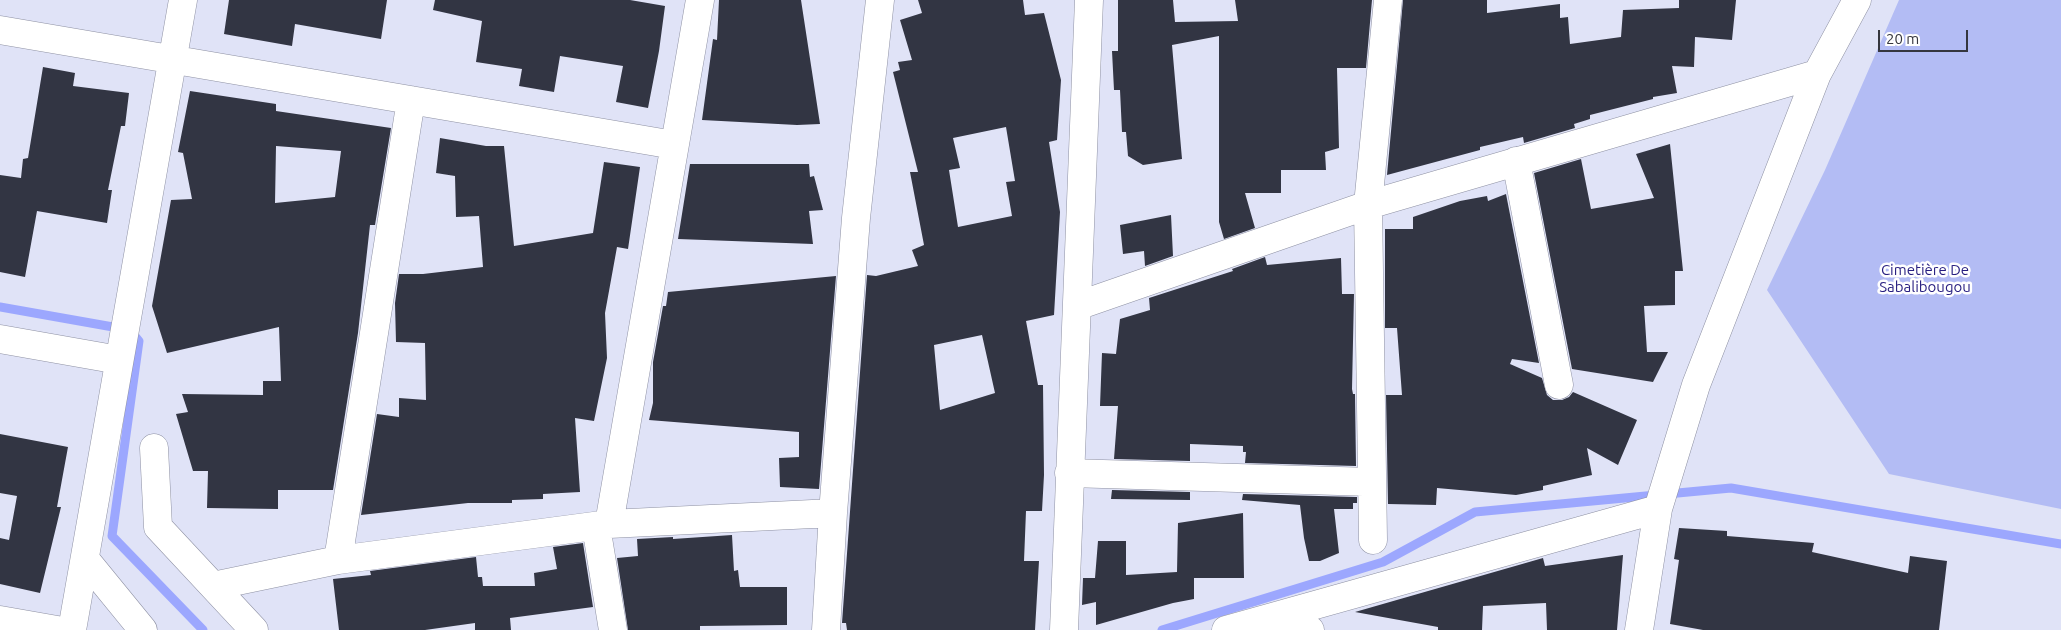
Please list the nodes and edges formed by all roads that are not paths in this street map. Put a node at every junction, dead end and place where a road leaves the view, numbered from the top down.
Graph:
1 (183, 0) edge
2 (700, 0) edge
3 (880, 0) edge
4 (1089, 0) edge
5 (1388, 0) edge
6 (1858, 0) edge
7 (0, 30) edge
8 (172, 60) junction
9 (1817, 74) junction
10 (411, 100) junction
11 (674, 146) junction
12 (1516, 161) junction
13 (1368, 204) junction
14 (1077, 306) junction
15 (0, 339) edge
16 (119, 360) junction
17 (1559, 385) dead end
18 (154, 448) dead end
19 (1069, 473) junction
20 (1372, 482) junction
21 (1658, 509) junction
22 (833, 513) junction
23 (602, 525) junction
24 (1373, 540) dead end
25 (85, 559) junction
26 (338, 560) junction
27 (213, 586) junction
28 (0, 620) edge
29 (1254, 626) edge
30 (58, 630) edge
31 (72, 630) edge
32 (144, 630) edge
33 (254, 630) edge
34 (613, 630) edge
35 (826, 630) edge
36 (1064, 630) edge
37 (1226, 630) edge
38 (1310, 630) edge
39 (1639, 630) edge

1 - 8 street
2 - 11 street
3 - 22 street
4 - 14 street
5 - 13 street
6 - 9 street
7 - 8 street
8 - 10 street
8 - 16 street
9 - 12 street
9 - 21 street
10 - 11 street
10 - 26 street
11 - 23 street
12 - 13 street
12 - 17 street
13 - 14 street
13 - 20 street
14 - 19 street
15 - 16 street
16 - 25 street
18 - 27 street
19 - 20 street
19 - 36 street
20 - 24 street
21 - 29 street
21 - 39 street
22 - 23 street
22 - 35 street
23 - 26 street
23 - 34 street
25 - 31 street
25 - 32 street
26 - 27 street
27 - 33 street
28 - 30 street
29 - 37 street
29 - 38 street

